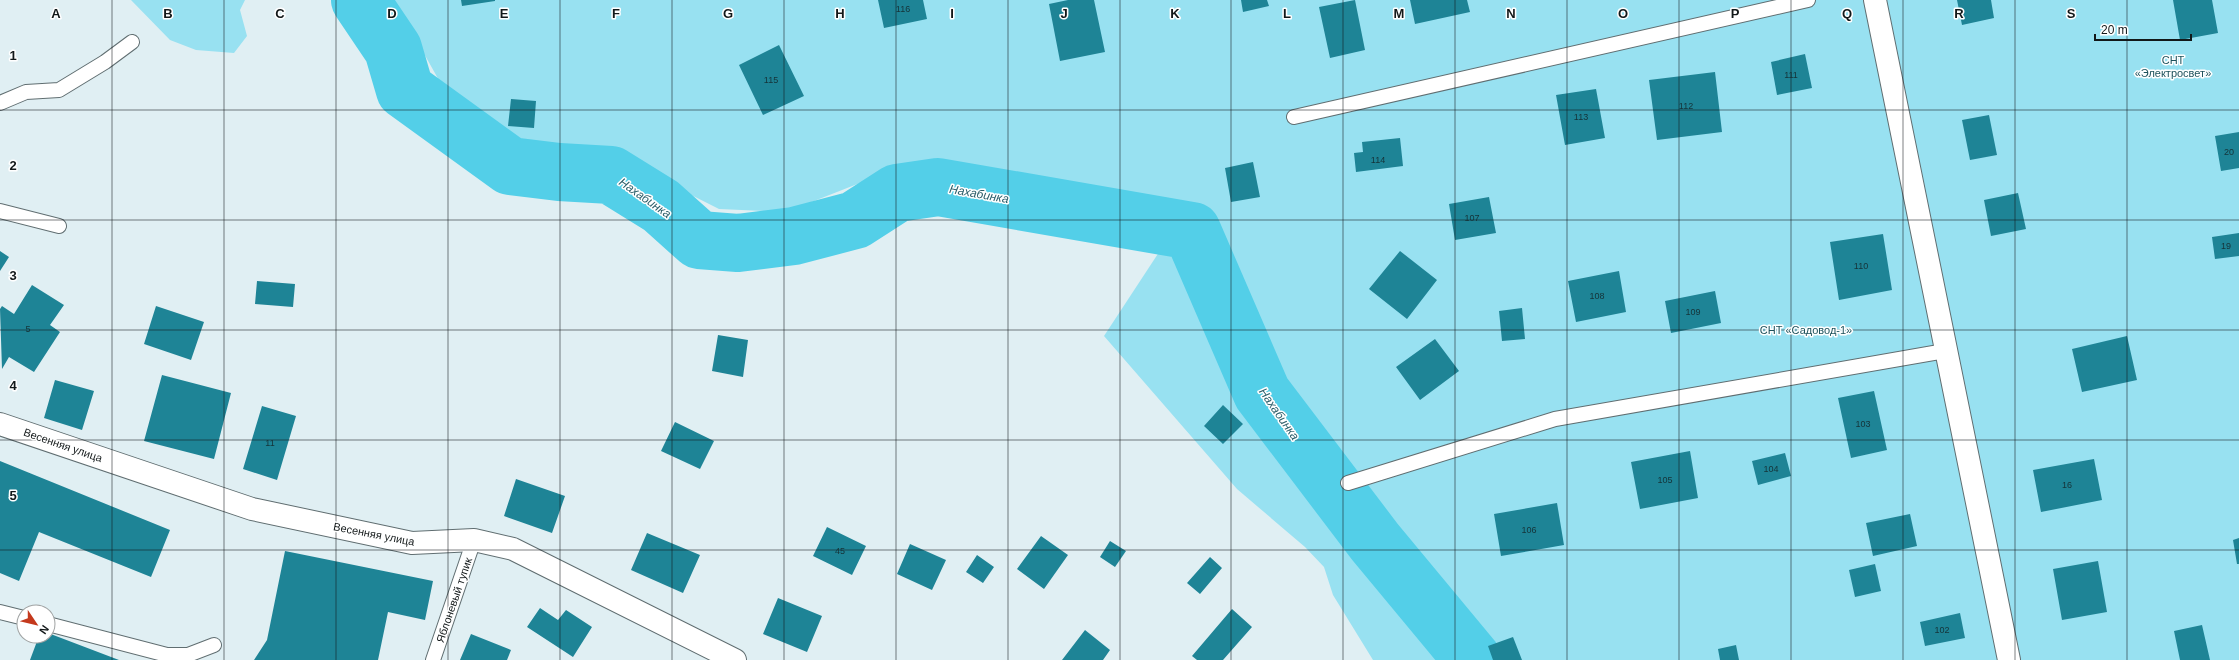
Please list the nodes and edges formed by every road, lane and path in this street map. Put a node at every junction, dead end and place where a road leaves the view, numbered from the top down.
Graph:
1 (1808, 0) edge
2 (1875, 0) edge
3 (132, 42) dead end
4 (0, 103) edge
5 (1294, 117) dead end
6 (0, 211) edge
7 (60, 226) dead end
8 (1945, 351) junction
9 (0, 424) edge
10 (1348, 483) dead end
11 (474, 540) junction
12 (0, 612) edge
13 (16, 616) edge
14 (56, 626) edge
15 (214, 645) dead end
16 (433, 660) edge
17 (735, 660) edge
18 (2009, 660) edge

1 - 5 lane
2 - 8 street
3 - 4 lane
6 - 7 lane
8 - 10 lane
8 - 18 street
9 - 11 street, Весенняя улица
11 - 16 lane, Яблоневый тупик
11 - 17 street, Весенняя улица
12 - 13 lane
14 - 15 lane

